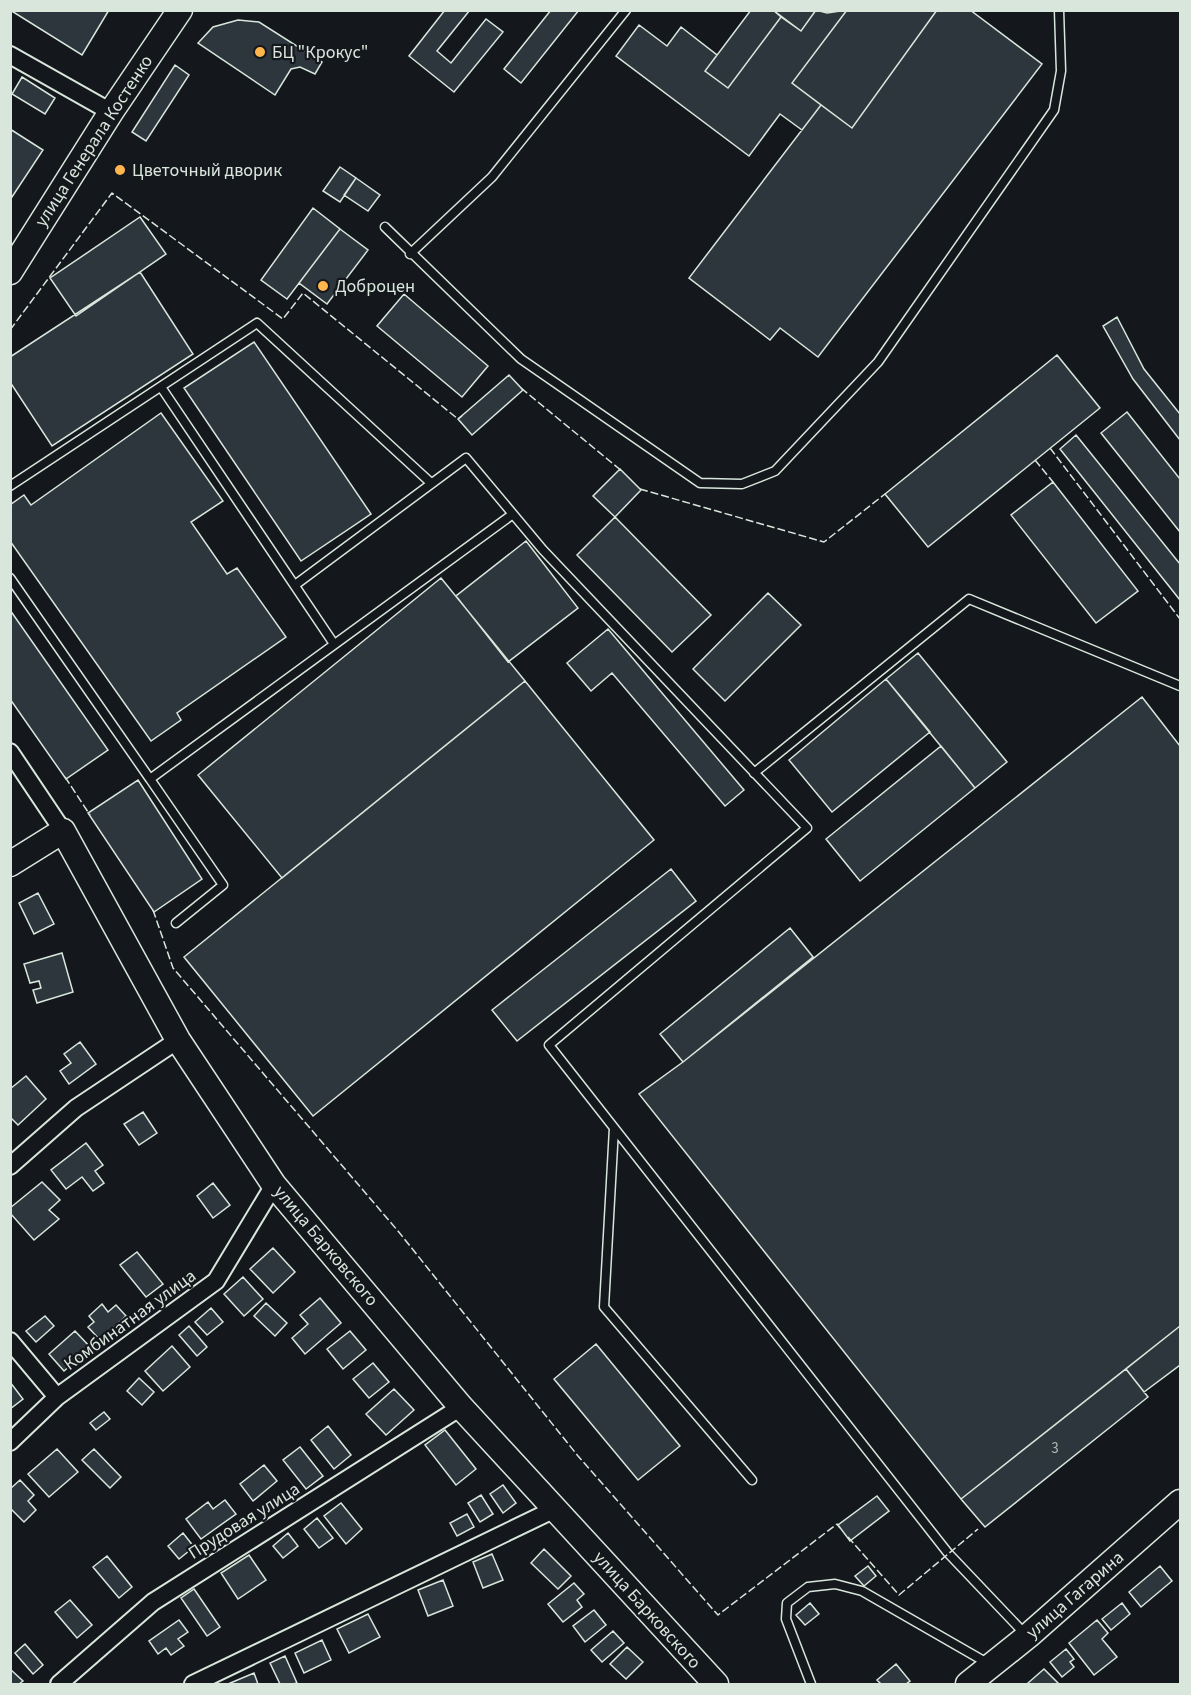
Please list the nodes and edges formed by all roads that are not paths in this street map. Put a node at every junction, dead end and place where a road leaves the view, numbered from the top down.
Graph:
1 (180, 10) edge
2 (626, 10) edge
3 (1059, 10) edge
4 (10, 55) edge
5 (111, 112) junction
6 (386, 227) dead end
7 (410, 254) junction
8 (10, 272) edge
9 (161, 387) junction
10 (431, 483) junction
11 (10, 486) edge
12 (513, 514) junction
13 (10, 578) edge
14 (296, 585) junction
15 (334, 644) junction
16 (1180, 686) edge
17 (10, 752) edge
18 (754, 772) junction
19 (150, 779) junction
20 (63, 831) junction
21 (10, 864) edge
22 (176, 923) dead end
23 (178, 1040) junction
24 (614, 1128) junction
25 (10, 1166) edge
26 (274, 1185) junction
27 (10, 1341) edge
28 (57, 1397) junction
29 (461, 1407) junction
30 (10, 1442) edge
31 (752, 1480) dead end
32 (1180, 1502) edge
33 (555, 1509) junction
34 (1028, 1636) junction
35 (992, 1666) junction
36 (59, 1684) edge
37 (193, 1684) edge
38 (716, 1684) edge
39 (811, 1684) edge
40 (968, 1684) edge

1 - 5 street, улица Генерала Костенко
2 - 7 lane
3 - 7 lane
4 - 5 street
5 - 8 street, улица Генерала Костенко
6 - 7 lane
9 - 10 lane
9 - 11 lane
9 - 14 lane
10 - 12 lane
10 - 14 lane
12 - 15 lane
12 - 18 lane
13 - 19 lane
14 - 15 lane
15 - 19 lane
16 - 18 lane
17 - 20 street, улица Барковского
18 - 24 lane
19 - 22 lane
20 - 21 street
20 - 23 street, улица Барковского
23 - 25 street
23 - 26 street, улица Барковского
24 - 31 lane
24 - 34 lane
26 - 28 street, Комбинатная улица
26 - 29 street, улица Барковского
27 - 28 street
28 - 30 street, Комбинатная улица
29 - 33 street, улица Барковского
29 - 36 street, Прудовая улица
32 - 34 street, улица Гагарина
33 - 37 street
33 - 38 street, улица Барковского
34 - 35 street, улица Гагарина
35 - 39 lane
35 - 40 street, улица Гагарина

